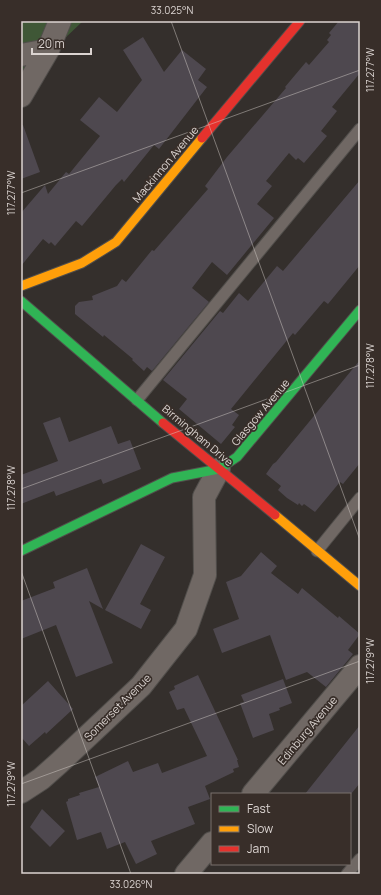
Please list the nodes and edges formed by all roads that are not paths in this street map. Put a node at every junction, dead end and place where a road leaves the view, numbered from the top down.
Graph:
1 (60, 21) edge
2 (300, 21) edge
3 (48, 50) junction
4 (21, 56) edge
5 (22, 94) edge
6 (360, 129) edge
7 (21, 286) edge
8 (21, 302) edge
9 (360, 310) edge
10 (137, 400) junction
11 (219, 469) junction
12 (360, 498) edge
13 (21, 551) edge
14 (317, 551) junction
15 (360, 586) edge
16 (360, 666) edge
17 (21, 792) edge
18 (254, 793) edge
19 (211, 844) edge
20 (360, 859) edge
21 (186, 874) edge
22 (347, 874) edge

1 - 3 street
2 - 7 street, Mackinnon Avenue
3 - 4 street
3 - 5 street
6 - 10 lane
8 - 10 street, Birmingham Drive
9 - 11 street, Glasgow Avenue
10 - 11 street, Birmingham Drive
11 - 13 street, Glasgow Avenue
11 - 14 street, Birmingham Drive
11 - 17 street, Somerset Avenue
12 - 14 lane
14 - 15 street, Birmingham Drive
16 - 18 street, Edinburg Avenue
19 - 21 street
20 - 22 lane

